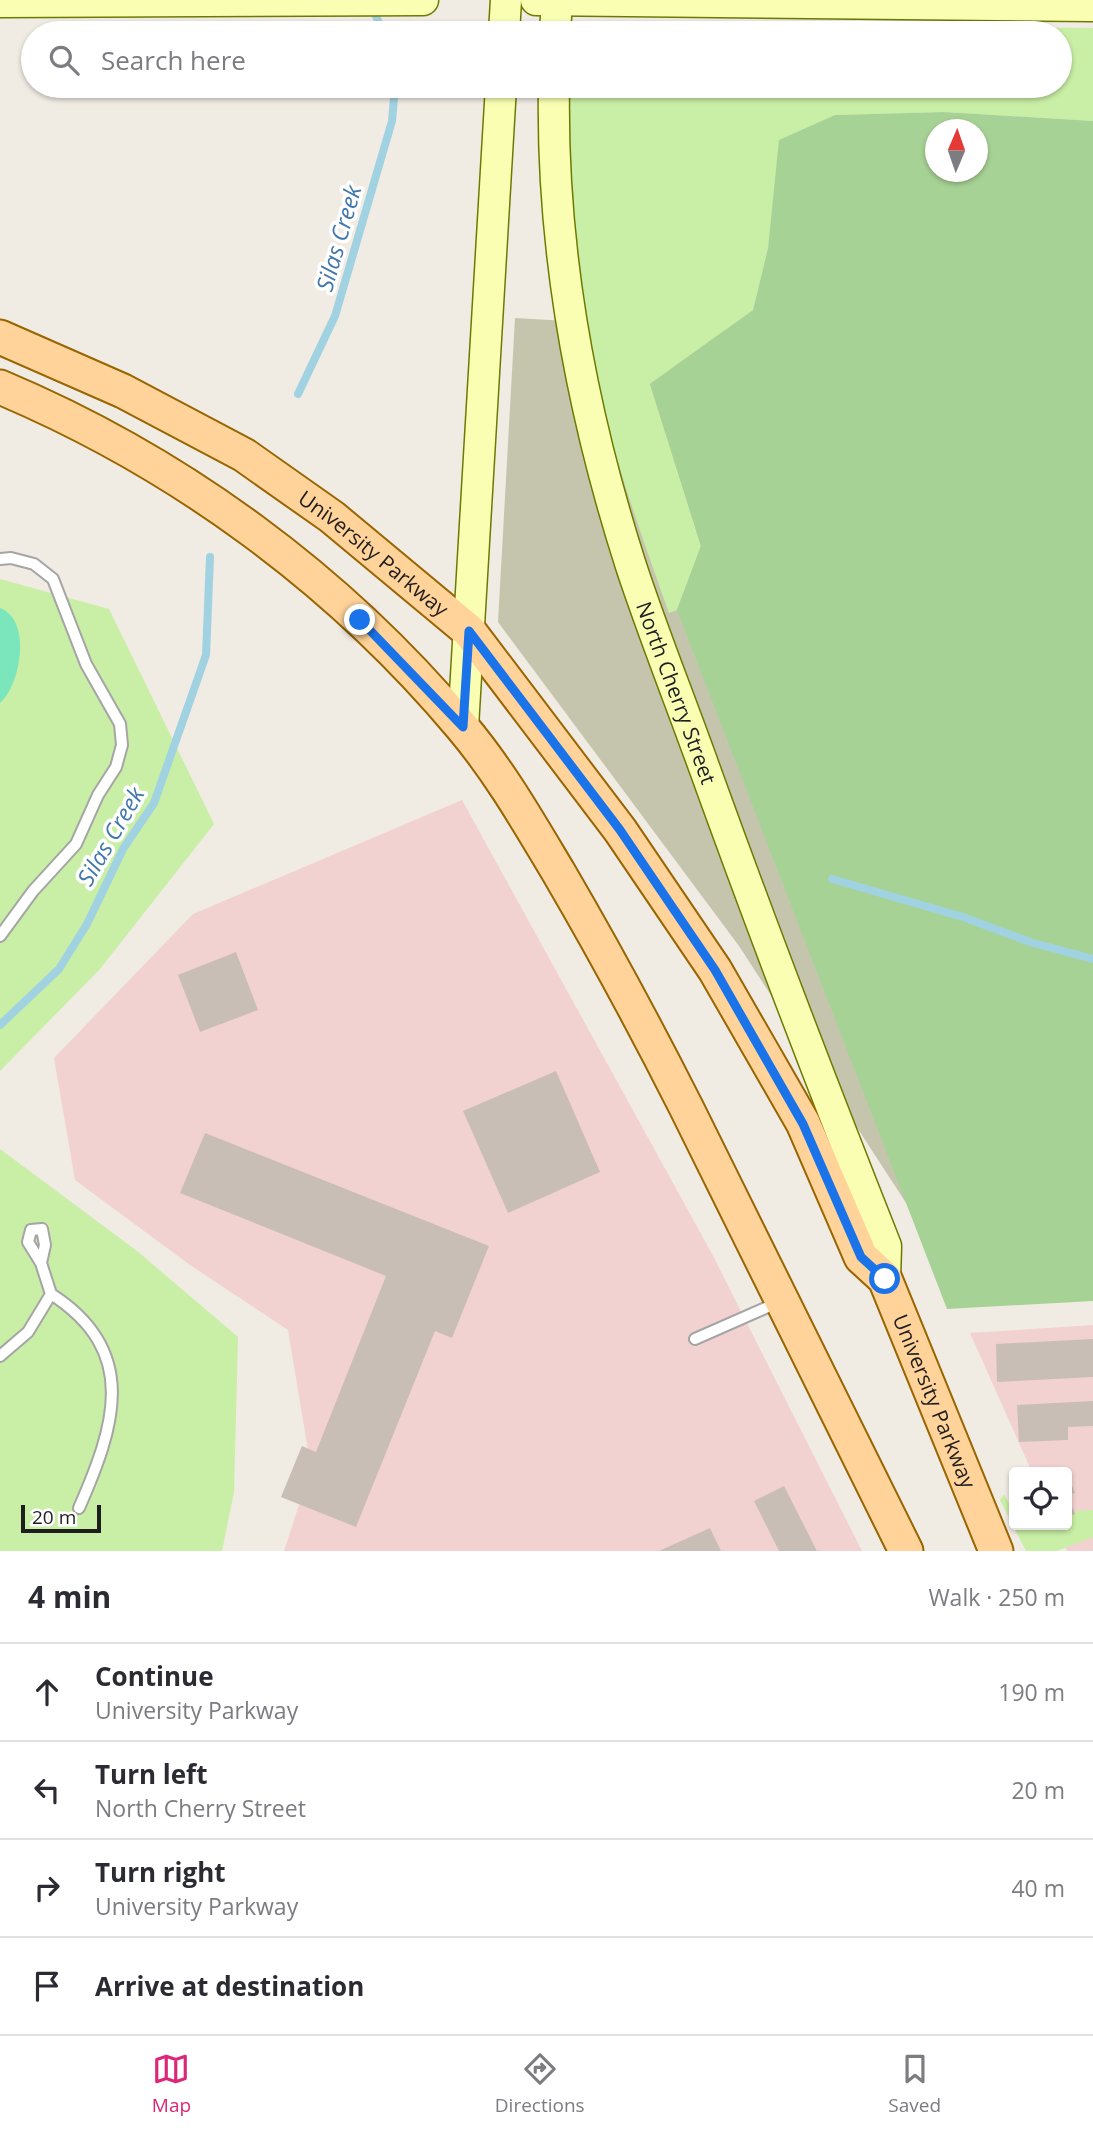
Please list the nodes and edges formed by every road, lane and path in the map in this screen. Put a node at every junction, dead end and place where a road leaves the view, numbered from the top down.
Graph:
1 (423, 0) edge
2 (506, 0) edge
3 (536, 0) edge
4 (557, 0) edge
5 (0, 2) edge
6 (1093, 6) edge
7 (505, 21) edge
8 (556, 21) edge
9 (500, 98) edge
10 (554, 98) edge
11 (0, 337) edge
12 (0, 387) edge
13 (0, 559) edge
14 (469, 631) junction
15 (463, 727) junction
16 (0, 936) edge
17 (41, 1264) dead end
18 (885, 1279) junction
19 (51, 1294) junction
20 (783, 1300) junction
21 (695, 1339) dead end
22 (0, 1356) edge
23 (79, 1508) dead end
24 (906, 1551) edge
25 (996, 1551) edge

1 - 5 main road
2 - 7 main road
3 - 4 main road
4 - 6 main road
4 - 8 main road
9 - 14 main road
10 - 18 main road, North Cherry Street
11 - 14 main road, University Parkway
12 - 15 main road
13 - 16 lane
14 - 15 main road
14 - 18 main road, University Parkway
15 - 20 main road
17 - 19 lane
18 - 25 main road, University Parkway
19 - 22 lane
19 - 23 lane
20 - 21 lane
20 - 24 main road

